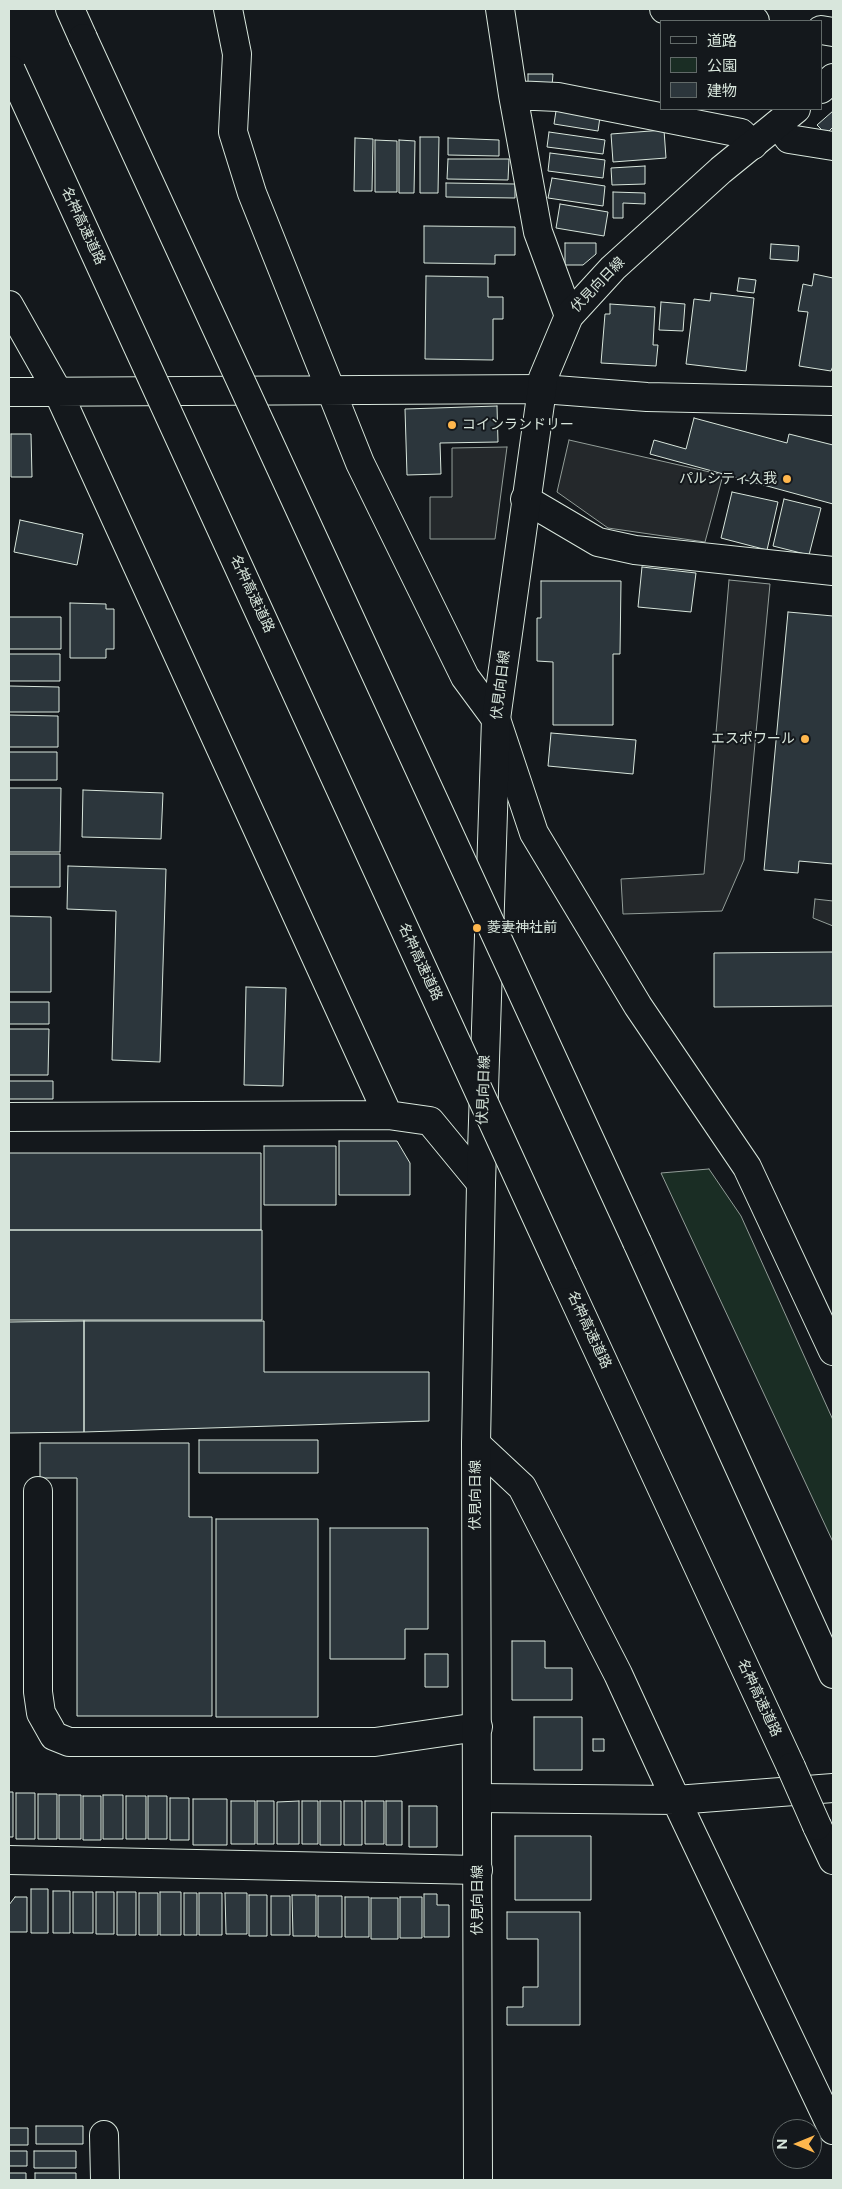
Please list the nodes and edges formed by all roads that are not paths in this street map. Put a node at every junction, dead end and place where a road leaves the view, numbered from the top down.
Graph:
1 (70, 9) edge
2 (228, 9) edge
3 (500, 9) edge
4 (664, 9) edge
5 (747, 20) edge
6 (10, 67) edge
7 (833, 78) edge
8 (822, 87) edge
9 (513, 95) junction
10 (787, 116) edge
11 (752, 145) junction
12 (833, 146) edge
13 (9, 305) edge
14 (569, 316) junction
15 (542, 389) junction
16 (331, 390) junction
17 (9, 392) edge
18 (58, 392) junction
19 (833, 401) edge
20 (525, 499) junction
21 (833, 571) edge
22 (496, 719) junction
23 (388, 1115) junction
24 (9, 1117) edge
25 (481, 1183) junction
26 (833, 1351) edge
27 (476, 1444) junction
28 (38, 1491) dead end
29 (833, 1674) edge
30 (478, 1726) junction
31 (833, 1788) edge
32 (478, 1798) junction
33 (676, 1800) junction
34 (9, 1860) edge
35 (833, 1860) edge
36 (478, 1870) junction
37 (833, 2130) edge
38 (104, 2135) dead end
39 (105, 2180) edge
40 (478, 2180) edge

1 - 29 main road, bridge
2 - 16 main road
3 - 9 main road
4 - 5 main road
6 - 35 main road, 名神高速道路, bridge
7 - 8 main road
9 - 11 main road
9 - 14 main road
10 - 11 main road, 伏見向日線
10 - 12 main road
11 - 14 main road, 伏見向日線
13 - 18 main road
14 - 15 main road, 伏見向日線
15 - 16 main road
15 - 19 main road
15 - 20 main road, 伏見向日線
16 - 18 main road
16 - 22 main road
17 - 18 main road
18 - 23 main road
20 - 21 main road
20 - 22 main road, 伏見向日線
22 - 25 main road, 伏見向日線
22 - 26 main road
23 - 24 main road
23 - 25 main road
25 - 27 main road, 伏見向日線
27 - 30 main road, 伏見向日線
27 - 33 main road
28 - 30 main road
30 - 32 main road, 伏見向日線
31 - 33 main road
32 - 33 main road
32 - 36 main road, 伏見向日線
33 - 37 main road
34 - 36 main road
36 - 40 main road, 伏見向日線
38 - 39 main road

